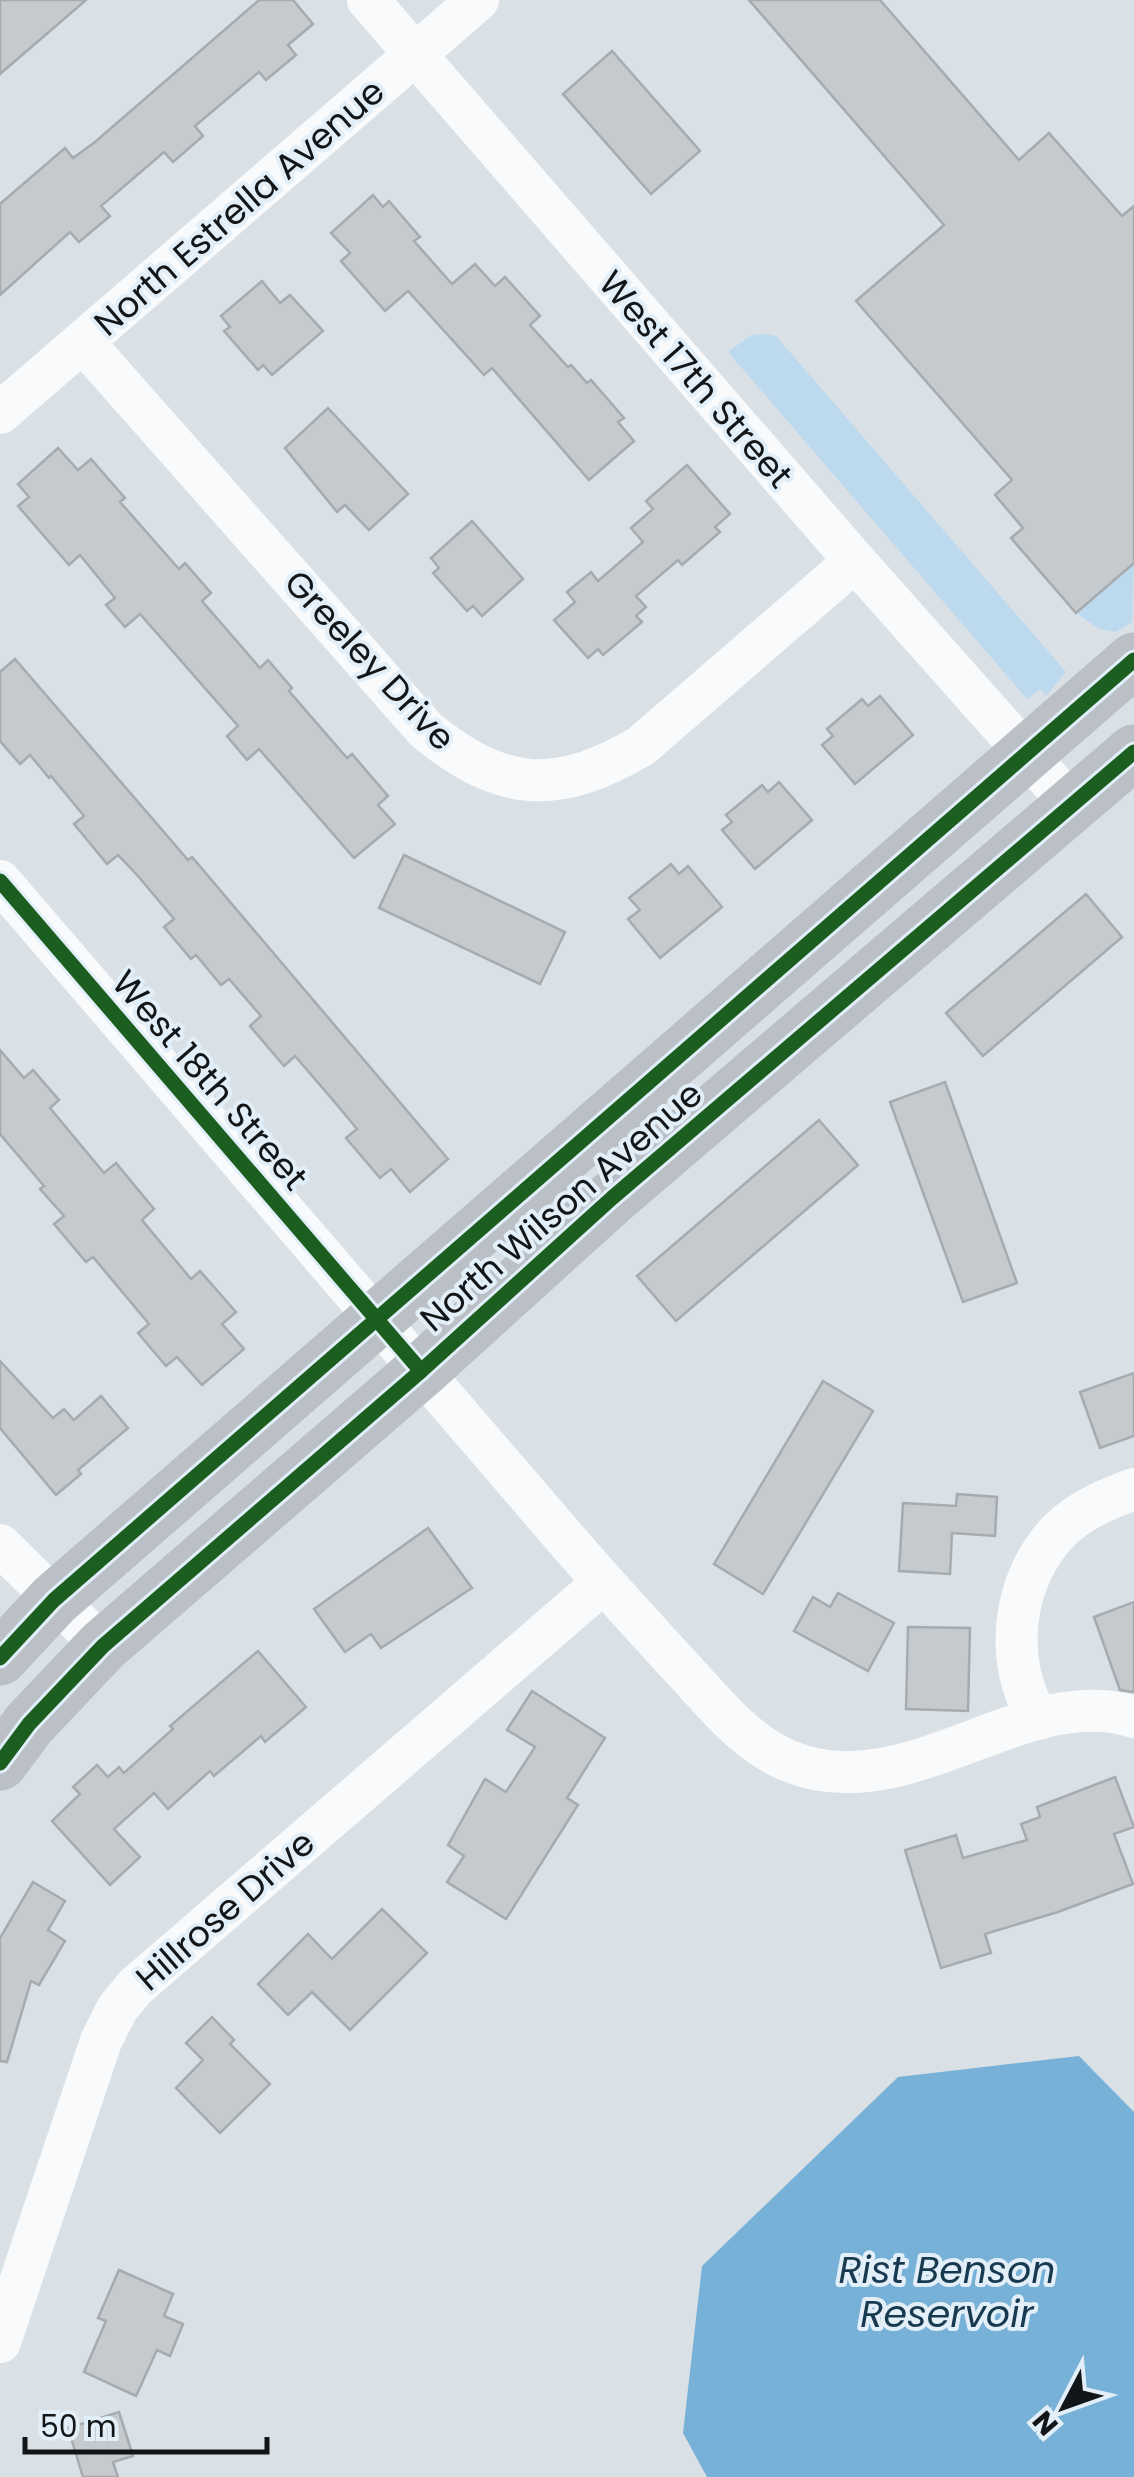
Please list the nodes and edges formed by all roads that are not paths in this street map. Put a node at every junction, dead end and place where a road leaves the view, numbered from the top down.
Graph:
1 (368, 0) edge
2 (478, 0) edge
3 (414, 56) junction
4 (83, 342) junction
5 (0, 413) edge
6 (854, 560) junction
7 (1134, 660) edge
8 (1134, 752) edge
9 (1027, 756) junction
10 (1071, 804) junction
11 (0, 881) edge
12 (375, 1318) junction
13 (421, 1370) junction
14 (1134, 1489) edge
15 (0, 1545) edge
16 (603, 1583) junction
17 (54, 1600) junction
18 (104, 1646) junction
19 (0, 1658) edge
20 (1134, 1717) edge
21 (1039, 1719) junction
22 (0, 1763) edge
23 (0, 2342) edge

1 - 3 street, West 17th Street
2 - 3 street, North Estrella Avenue
3 - 4 street, North Estrella Avenue
3 - 6 street, West 17th Street
4 - 5 street, North Estrella Avenue
4 - 6 street, Greeley Drive
6 - 9 street, West 17th Street
7 - 9 main road, North Wilson Avenue
8 - 10 main road, North Wilson Avenue
9 - 10 street, West 17th Street
9 - 12 main road, North Wilson Avenue
10 - 13 main road, North Wilson Avenue
11 - 12 street, West 18th Street
12 - 13 street, West 18th Street
12 - 17 main road, North Wilson Avenue
13 - 16 street
13 - 18 main road, North Wilson Avenue
14 - 21 street
15 - 17 street
16 - 21 street
16 - 23 street, Hillrose Drive
17 - 18 street
17 - 19 main road, North Wilson Avenue
18 - 22 main road, North Wilson Avenue
20 - 21 street

